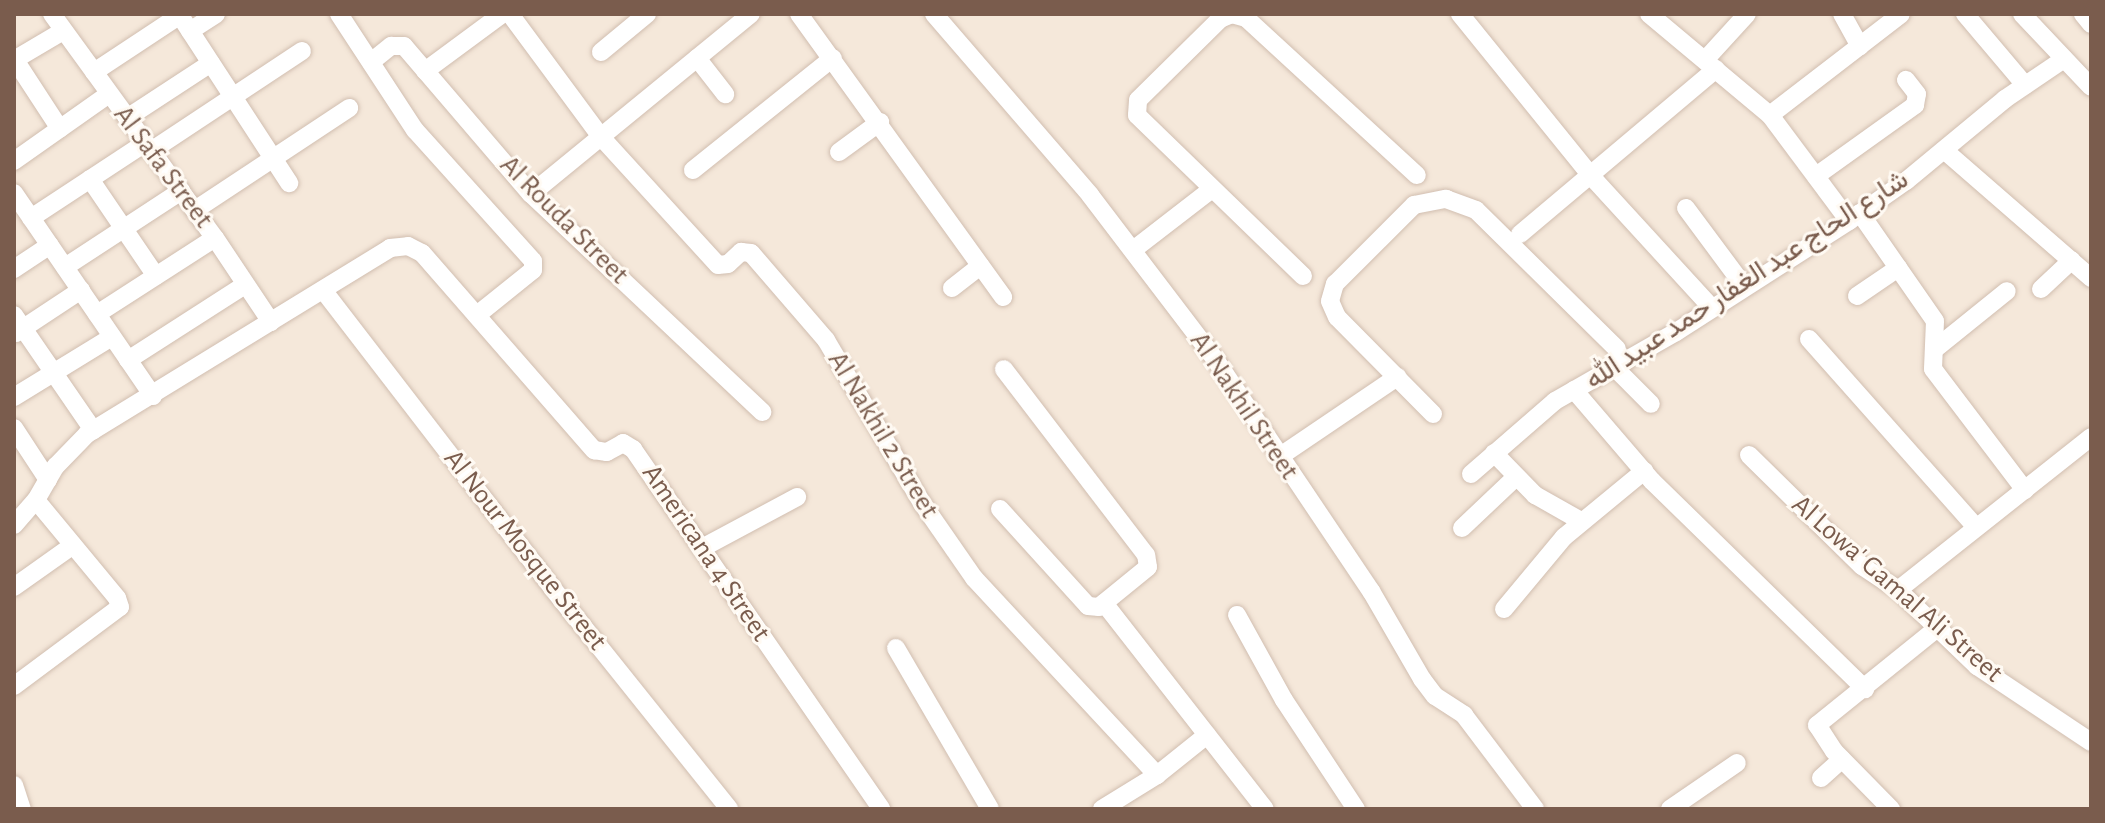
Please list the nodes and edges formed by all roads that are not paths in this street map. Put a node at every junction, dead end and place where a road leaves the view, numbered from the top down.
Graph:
1 (216, 14) edge
2 (502, 14) edge
3 (510, 14) edge
4 (647, 14) edge
5 (751, 14) edge
6 (799, 14) edge
7 (934, 14) edge
8 (1460, 14) edge
9 (1747, 14) edge
10 (1842, 14) edge
11 (1901, 14) edge
12 (1965, 14) edge
13 (2022, 14) edge
14 (2083, 14) edge
15 (349, 17) edge
16 (1661, 17) edge
17 (58, 19) edge
18 (183, 20) edge
19 (2091, 24) edge
20 (1860, 46) junction
21 (302, 51) dead end
22 (601, 52) dead end
23 (697, 58) junction
24 (833, 58) junction
25 (2064, 59) junction
26 (14, 60) edge
27 (371, 62) junction
28 (211, 63) junction
29 (1711, 65) junction
30 (425, 71) junction
31 (94, 72) junction
32 (1906, 80) dead end
33 (2025, 85) junction
34 (2091, 87) edge
35 (109, 94) junction
36 (725, 94) dead end
37 (232, 95) junction
38 (349, 108) dead end
39 (1770, 115) junction
40 (127, 118) junction
41 (880, 122) junction
42 (60, 129) junction
43 (601, 137) junction
44 (148, 147) junction
45 (1944, 150) junction
46 (839, 152) dead end
47 (273, 159) junction
48 (14, 161) edge
49 (693, 170) dead end
50 (1417, 175) dead end
51 (1591, 176) junction
52 (1816, 176) junction
53 (90, 179) junction
54 (289, 183) dead end
55 (1212, 189) junction
56 (181, 191) junction
57 (14, 193) edge
58 (531, 194) junction
59 (1686, 208) dead end
60 (195, 210) junction
61 (1854, 217) junction
62 (31, 218) junction
63 (123, 229) junction
64 (1520, 234) dead end
65 (215, 238) junction
66 (50, 245) junction
67 (1133, 250) junction
68 (2072, 260) junction
69 (980, 266) junction
70 (65, 267) junction
71 (1898, 268) junction
72 (14, 269) edge
73 (156, 276) junction
74 (1303, 276) dead end
75 (2091, 278) edge
76 (245, 285) junction
77 (1744, 286) junction
78 (952, 288) dead end
79 (2041, 289) dead end
80 (81, 290) junction
81 (323, 290) junction
82 (2007, 291) dead end
83 (1857, 296) dead end
84 (1003, 297) dead end
85 (1712, 308) junction
86 (97, 314) junction
87 (477, 315) junction
88 (271, 322) junction
89 (17, 326) edge
90 (112, 337) junction
91 (1809, 339) dead end
92 (1935, 349) junction
93 (1615, 358) junction
94 (128, 360) junction
95 (1004, 369) dead end
96 (54, 373) junction
97 (1397, 377) junction
98 (1574, 390) junction
99 (153, 396) junction
100 (14, 397) edge
101 (1651, 404) dead end
102 (762, 412) dead end
103 (1433, 414) dead end
104 (14, 428) edge
105 (93, 430) junction
106 (2091, 437) edge
107 (1494, 453) junction
108 (1749, 455) dead end
109 (1279, 457) junction
110 (1644, 471) junction
111 (1471, 474) dead end
112 (1516, 477) junction
113 (48, 480) junction
114 (2025, 490) junction
115 (797, 497) dead end
116 (36, 500) junction
117 (1000, 509) dead end
118 (1581, 521) junction
119 (14, 525) edge
120 (1976, 527) junction
121 (1462, 528) dead end
122 (73, 545) junction
123 (702, 548) junction
124 (14, 587) edge
125 (1898, 590) junction
126 (1104, 603) junction
127 (1504, 609) dead end
128 (1237, 615) dead end
129 (1937, 628) junction
130 (896, 648) dead end
131 (14, 686) edge
132 (1865, 689) junction
133 (1207, 735) junction
134 (2091, 742) edge
135 (1842, 759) junction
136 (1737, 763) dead end
137 (1157, 775) junction
138 (1821, 778) dead end
139 (14, 785) edge
140 (22, 809) edge
141 (729, 809) edge
142 (881, 809) edge
143 (990, 809) edge
144 (1102, 809) edge
145 (1265, 809) edge
146 (1356, 809) edge
147 (1535, 809) edge
148 (1670, 809) edge
149 (1891, 809) edge

1 - 18 street
2 - 30 street
3 - 43 street
4 - 22 street
5 - 23 street
6 - 24 street
7 - 67 street, Al Nakhil Street
8 - 51 street
9 - 29 street
10 - 20 street
11 - 20 street
12 - 33 street
13 - 25 street
14 - 19 street
15 - 27 street
16 - 29 street
17 - 26 street
17 - 31 street, Al Safa Street
18 - 28 street
18 - 31 street
20 - 39 street
21 - 37 street
23 - 36 street
23 - 43 street
24 - 41 street
24 - 49 street
25 - 33 street, شارع الحاج عبد الغفار حمد عبيد الله
25 - 34 street
26 - 42 street
27 - 30 street, Al Rouda Street
27 - 87 street
28 - 37 street
28 - 40 street
29 - 39 street
29 - 51 street
30 - 58 street, Al Rouda Street
31 - 35 street, Al Safa Street
32 - 52 street
33 - 45 street, شارع الحاج عبد الغفار حمد عبيد الله
35 - 40 street, Al Safa Street
35 - 42 street
37 - 44 street
37 - 47 street
38 - 47 street
39 - 52 street
40 - 44 street, Al Safa Street
41 - 46 street
41 - 69 street
42 - 48 street
43 - 58 street
43 - 137 street, Al Nakhil 2 Street
44 - 53 street
44 - 56 street, Al Safa Street
45 - 61 street, شارع الحاج عبد الغفار حمد عبيد الله
45 - 68 street
47 - 54 street
47 - 60 street
50 - 55 street
51 - 64 street
51 - 85 street
52 - 61 street
53 - 62 street
53 - 63 street
55 - 67 street
55 - 74 street
56 - 60 street, Al Safa Street
56 - 63 street
57 - 62 street
58 - 102 street, Al Rouda Street
59 - 77 street
60 - 65 street, Al Safa Street
61 - 71 street
61 - 77 street, شارع الحاج عبد الغفار حمد عبيد الله
62 - 66 street
63 - 70 street
63 - 73 street
65 - 73 street
65 - 76 street, Al Safa Street
66 - 70 street
66 - 72 street
67 - 109 street, Al Nakhil Street
68 - 75 street
68 - 79 street
69 - 78 street
69 - 84 street
70 - 80 street
71 - 83 street
71 - 92 street
73 - 86 street
76 - 88 street, Al Safa Street
76 - 94 street
77 - 85 street, شارع الحاج عبد الغفار حمد عبيد الله
80 - 86 street
80 - 89 street
81 - 87 street, Americana 4 Street
81 - 88 street
81 - 141 street, Al Nour Mosque Street
82 - 92 street
85 - 93 street, شارع الحاج عبد الغفار حمد عبيد الله
86 - 90 street
87 - 123 street, Americana 4 Street
88 - 99 street
89 - 96 street
90 - 94 street
90 - 96 street
91 - 120 street
92 - 114 street
93 - 97 street
93 - 98 street, شارع الحاج عبد الغفار حمد عبيد الله
93 - 101 street
94 - 99 street
95 - 126 street
96 - 100 street
96 - 105 street
97 - 103 street
97 - 109 street
98 - 107 street, شارع الحاج عبد الغفار حمد عبيد الله
98 - 110 street
99 - 105 street
104 - 113 street
105 - 113 street
106 - 114 street
107 - 111 street, شارع الحاج عبد الغفار حمد عبيد الله
107 - 112 street
108 - 125 street, Al Lowa' Gamal Ali Street
109 - 147 street, Al Nakhil Street
110 - 118 street
110 - 132 street
112 - 118 street
112 - 121 street
113 - 116 street
114 - 120 street
115 - 123 street
116 - 119 street
116 - 122 street
117 - 126 street
118 - 127 street
120 - 125 street
122 - 124 street
122 - 131 street
123 - 142 street, Americana 4 Street
125 - 129 street, Al Lowa' Gamal Ali Street
126 - 133 street
128 - 146 street
129 - 132 street
129 - 134 street, Al Lowa' Gamal Ali Street
130 - 143 street
132 - 135 street
133 - 137 street
133 - 145 street
135 - 138 street
135 - 149 street
136 - 148 street
137 - 144 street
139 - 140 street

